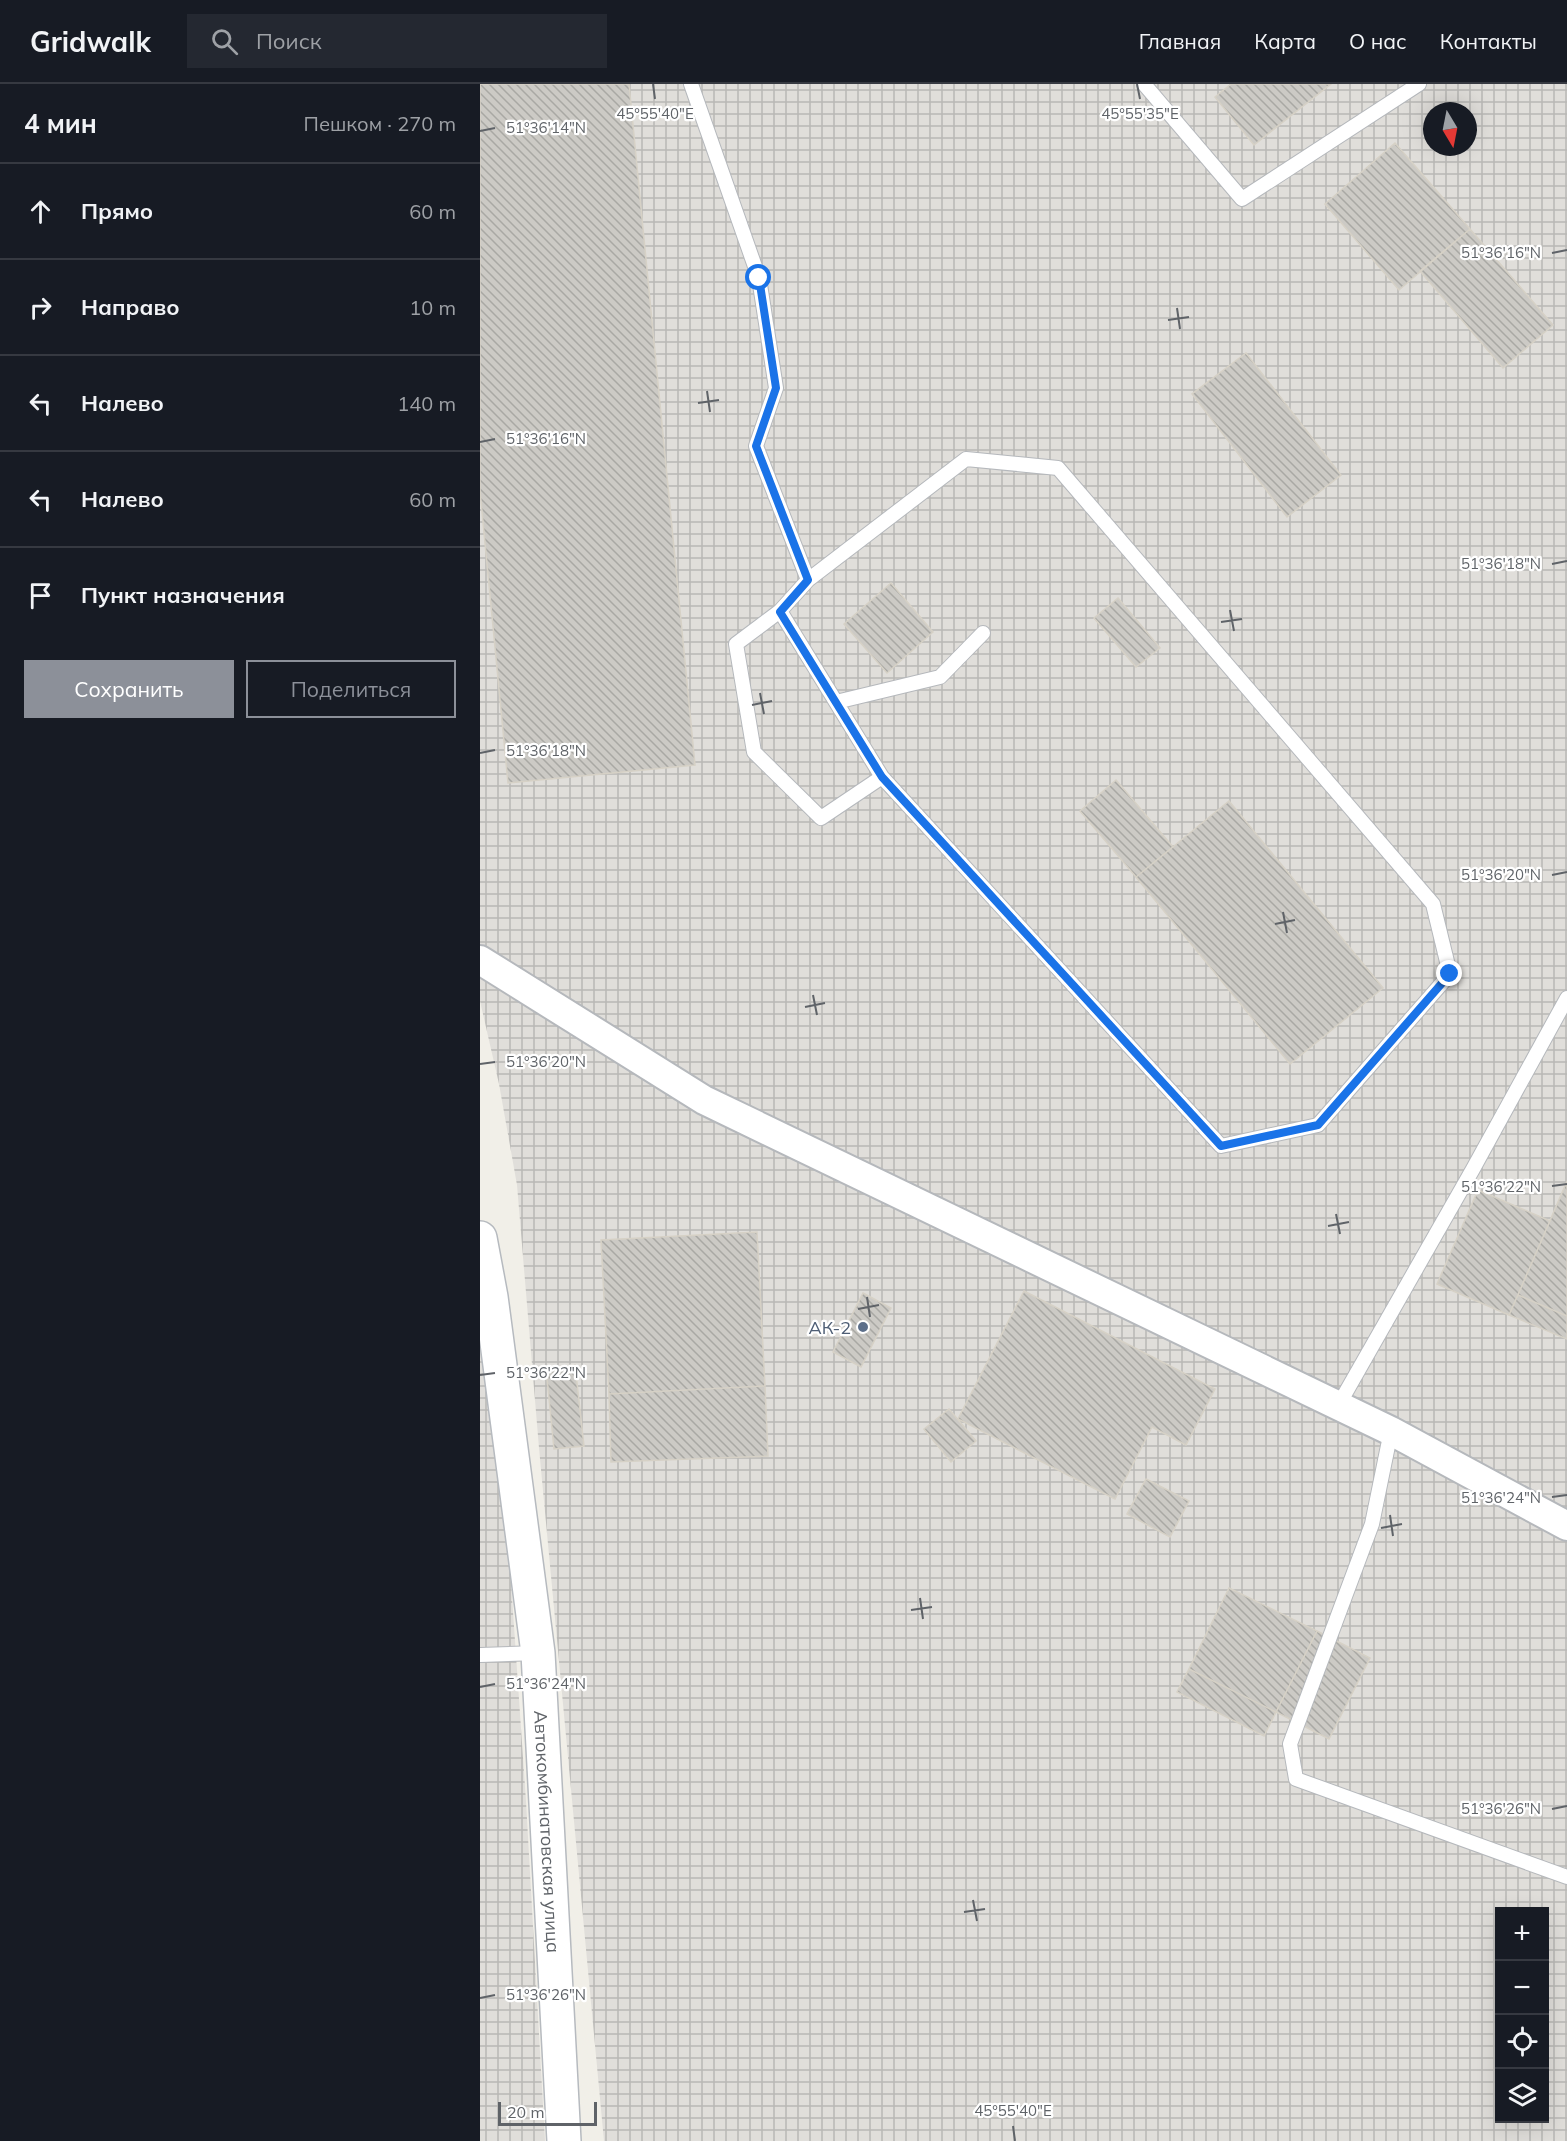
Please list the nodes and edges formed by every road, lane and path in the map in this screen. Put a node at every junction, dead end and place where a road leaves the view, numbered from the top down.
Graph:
1 (691, 84) edge
2 (1144, 84) edge
3 (1419, 84) edge
4 (808, 580) junction
5 (780, 612) junction
6 (983, 633) dead end
7 (836, 702) junction
8 (882, 777) junction
9 (480, 960) edge
10 (1567, 998) edge
11 (480, 1238) edge
12 (485, 1298) edge
13 (1338, 1406) junction
14 (1391, 1431) junction
15 (1567, 1526) edge
16 (538, 1653) junction
17 (480, 1655) edge
18 (1567, 1877) edge
19 (564, 2141) edge

1 - 4 lane
2 - 3 lane
4 - 5 lane
4 - 8 lane
5 - 7 lane
5 - 8 lane
6 - 7 lane
7 - 8 lane
9 - 13 street
10 - 13 lane
11 - 12 street, Автокомбинатовская улица
12 - 16 street, Автокомбинатовская улица
13 - 14 street
14 - 15 street
14 - 18 lane
16 - 17 lane
16 - 19 street, Автокомбинатовская улица

